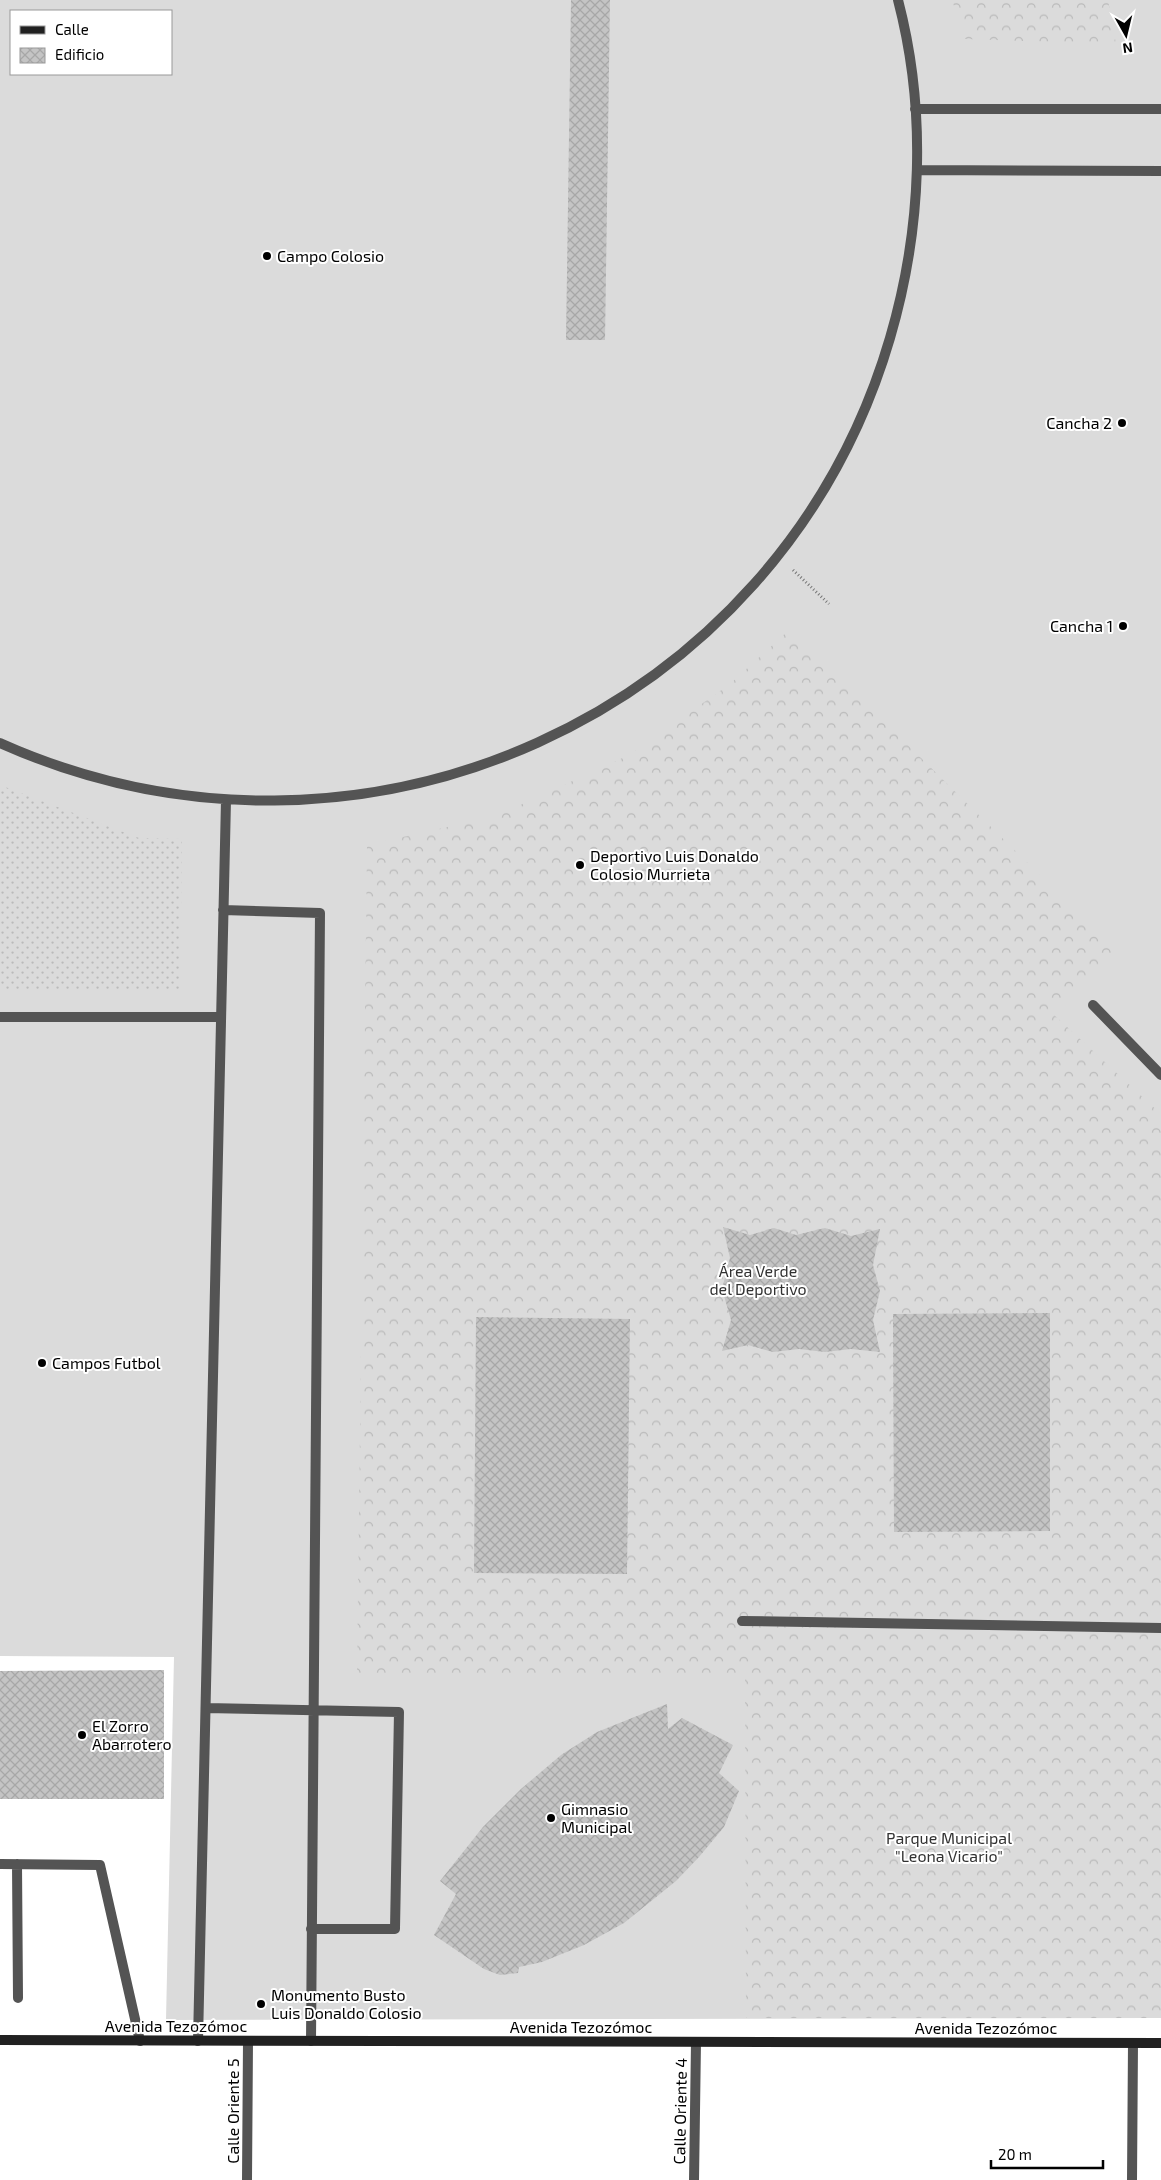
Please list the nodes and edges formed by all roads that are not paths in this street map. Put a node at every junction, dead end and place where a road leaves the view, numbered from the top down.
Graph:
1 (898, 0) edge
2 (915, 109) junction
3 (1161, 109) edge
4 (917, 170) junction
5 (1161, 172) edge
6 (0, 743) edge
7 (226, 800) junction
8 (223, 910) junction
9 (1093, 1005) dead end
10 (0, 1017) edge
11 (221, 1017) junction
12 (1161, 1075) edge
13 (742, 1621) dead end
14 (1161, 1628) edge
15 (206, 1708) junction
16 (312, 1710) junction
17 (0, 1864) edge
18 (17, 1864) junction
19 (311, 1929) junction
20 (18, 1998) dead end
21 (0, 2040) edge
22 (140, 2041) junction
23 (198, 2041) junction
24 (248, 2041) junction
25 (311, 2041) junction
26 (696, 2042) junction
27 (1132, 2043) junction
28 (1161, 2044) edge
29 (247, 2180) edge
30 (694, 2180) edge
31 (1132, 2180) edge

1 - 2 street
2 - 3 street
2 - 4 street
4 - 5 street
4 - 7 street
6 - 7 street
7 - 8 street
8 - 11 street
8 - 16 street
9 - 12 street
10 - 11 street
11 - 15 street
13 - 14 street
15 - 16 street
15 - 23 street
16 - 19 street
16 - 19 street
17 - 18 street
18 - 20 street
18 - 22 street
19 - 25 street
21 - 22 street, Avenida Tezozómoc
22 - 23 street, Avenida Tezozómoc
23 - 24 street, Avenida Tezozómoc
24 - 25 street, Avenida Tezozómoc
24 - 29 street, Calle Oriente 5
25 - 26 street, Avenida Tezozómoc
26 - 27 street, Avenida Tezozómoc
26 - 30 street, Calle Oriente 4
27 - 28 street, Avenida Tezozómoc
27 - 31 street

